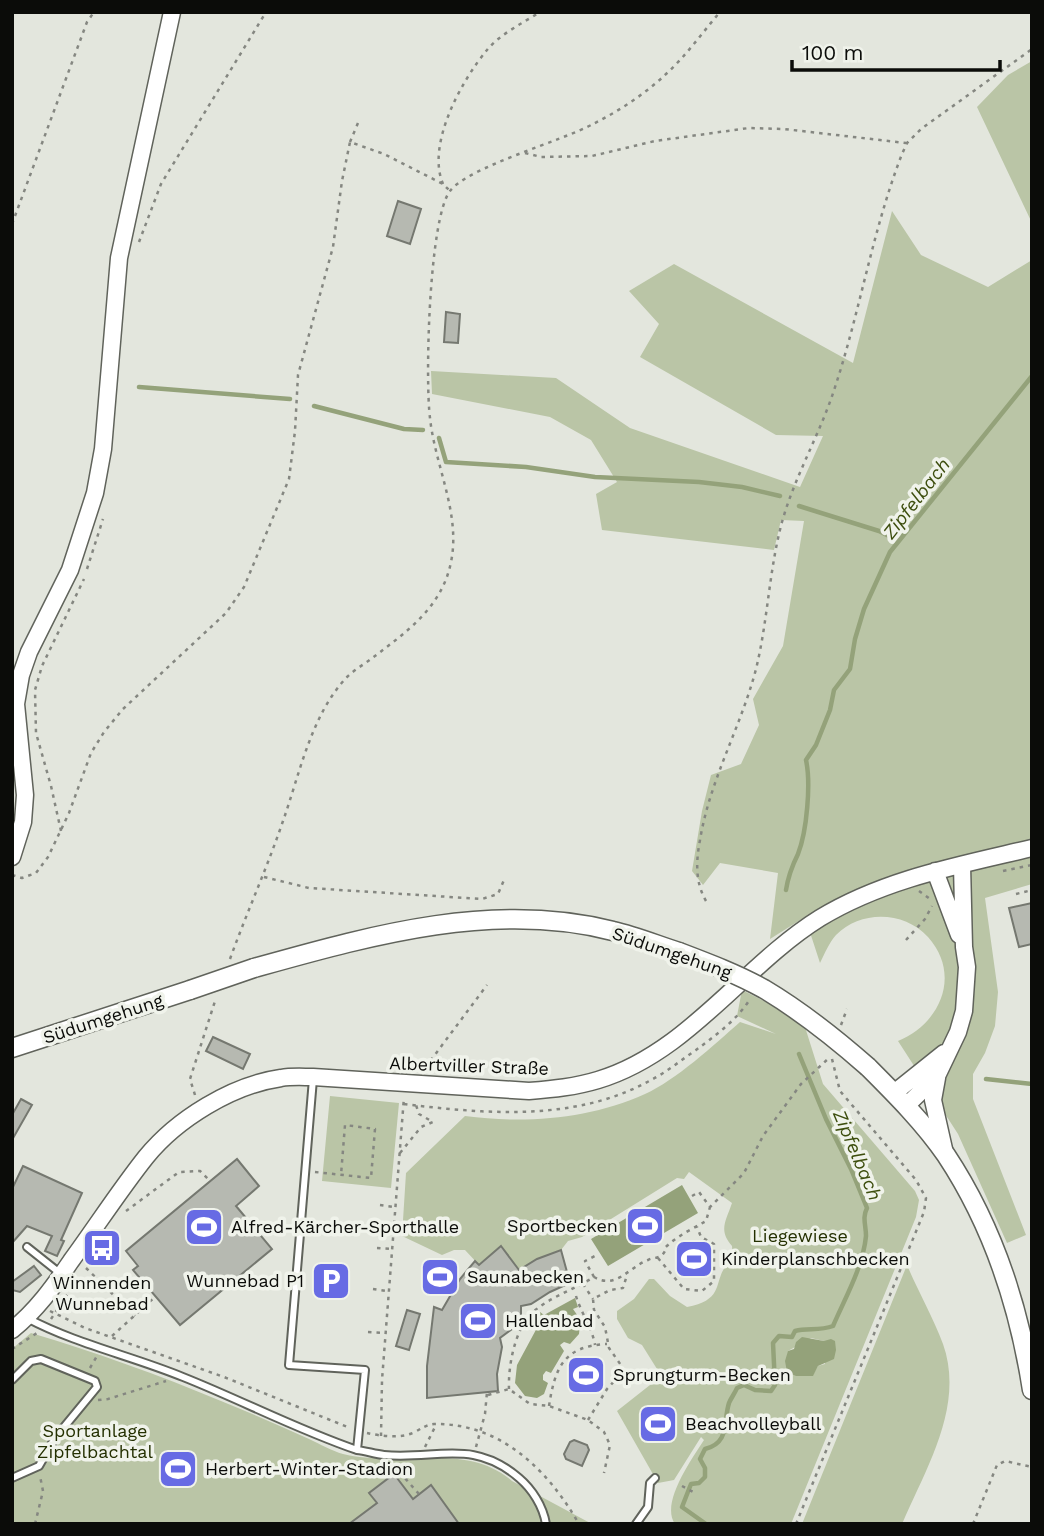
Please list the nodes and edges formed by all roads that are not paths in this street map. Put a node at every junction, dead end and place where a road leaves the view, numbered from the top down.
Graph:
1 (172, 12) edge
2 (1032, 848) edge
3 (12, 857) edge
4 (962, 865) junction
5 (935, 871) junction
6 (964, 947) junction
7 (951, 1047) junction
8 (12, 1048) edge
9 (937, 1076) junction
10 (313, 1077) junction
11 (900, 1099) junction
12 (945, 1154) junction
13 (27, 1247) dead end
14 (62, 1275) junction
15 (27, 1318) junction
16 (12, 1330) edge
17 (12, 1380) edge
18 (1032, 1390) edge
19 (357, 1450) junction
20 (12, 1478) edge
21 (655, 1478) dead end
22 (546, 1524) edge
23 (636, 1524) edge

1 - 3 street
2 - 4 street, Albertviller Straße
4 - 5 street, Albertviller Straße
4 - 6 street
5 - 6 street
5 - 10 street, Albertviller Straße
6 - 7 street
7 - 9 street
7 - 11 street
8 - 11 main road, Südumgehung, bridge
9 - 11 street
9 - 12 street
10 - 14 street, Albertviller Straße
10 - 19 lane
11 - 12 main road, Südumgehung
12 - 18 main road, Südumgehung
13 - 14 lane
14 - 15 street, Albertviller Straße
15 - 16 street, Albertviller Straße
15 - 19 lane
17 - 20 lane
19 - 22 lane
21 - 23 lane

